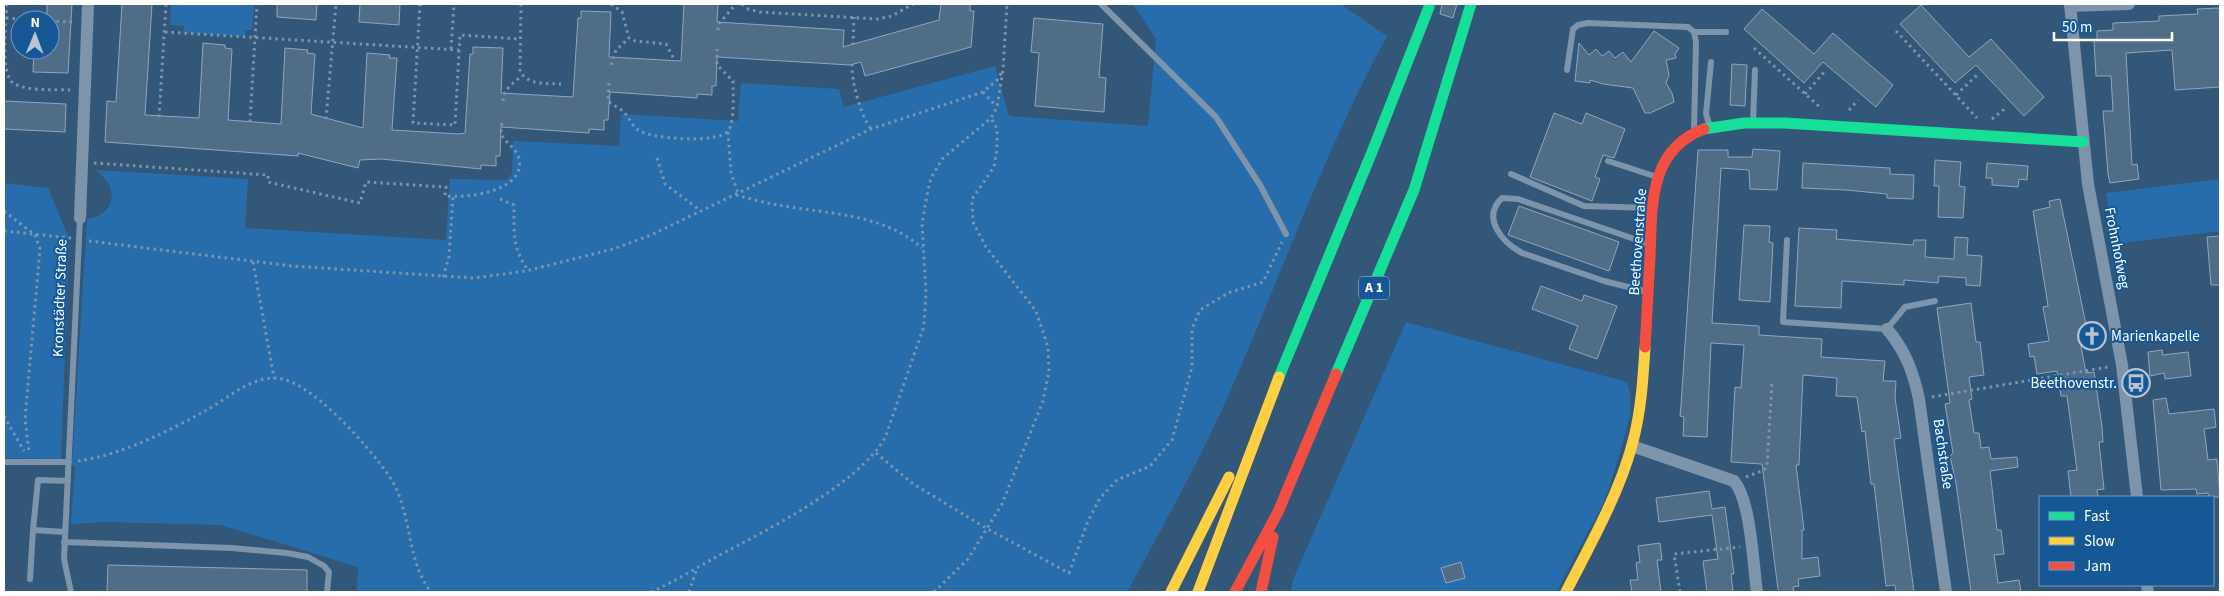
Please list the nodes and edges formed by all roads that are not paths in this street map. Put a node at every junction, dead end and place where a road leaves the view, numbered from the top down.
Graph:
1 (88, 4) edge
2 (1101, 4) edge
3 (1471, 4) edge
4 (2129, 4) edge
5 (2070, 5) edge
6 (1429, 7) dead end
7 (1694, 32) junction
8 (1726, 32) dead end
9 (1711, 62) dead end
10 (1568, 70) dead end
11 (1755, 70) dead end
12 (1753, 124) junction
13 (1710, 128) junction
14 (1694, 133) junction
15 (2083, 142) junction
16 (1608, 161) dead end
17 (1511, 174) dead end
18 (1658, 177) junction
19 (1653, 208) junction
20 (80, 218) joint
21 (1286, 234) road end
22 (1787, 240) dead end
23 (1651, 245) junction
24 (1649, 292) junction
25 (1935, 301) dead end
26 (1887, 328) junction
27 (1271, 396) junction
28 (1632, 446) junction
29 (4, 462) edge
30 (69, 462) junction
31 (68, 481) junction
32 (2137, 496) edge
33 (1278, 512) junction
34 (33, 530) junction
35 (65, 532) junction
36 (64, 542) junction
37 (30, 579) dead end
38 (71, 592) edge
39 (328, 592) edge
40 (1171, 592) edge
41 (1198, 592) edge
42 (1235, 592) edge
43 (1262, 592) edge
44 (1566, 592) edge
45 (1756, 592) edge
46 (1946, 592) edge

1 - 20 street, Kronstädter Straße
2 - 21 lane
3 - 33 main road, A 1
4 - 5 street
5 - 15 street, Frohnhofweg
6 - 27 main road
7 - 8 lane
7 - 10 lane
7 - 14 lane
9 - 13 lane
11 - 12 lane
12 - 13 main road, Beethovenstraße
12 - 15 main road, Beethovenstraße
13 - 14 main road, Beethovenstraße
14 - 18 main road, Beethovenstraße
15 - 32 street, Frohnhofweg
16 - 18 lane
17 - 19 lane
18 - 19 main road, Beethovenstraße
19 - 23 main road, Beethovenstraße
20 - 30 lane, Kronstädter Straße
22 - 26 lane
23 - 24 main road, Beethovenstraße
23 - 24 lane
24 - 28 main road, Beethovenstraße
25 - 26 lane
26 - 46 street, Bachstraße
27 - 40 main road
27 - 41 main road
28 - 44 main road, Beethovenstraße
28 - 45 street
29 - 30 lane
30 - 31 lane, Kronstädter Straße
31 - 34 lane
31 - 35 lane, Kronstädter Straße
33 - 42 main road, A 1
33 - 43 main road
34 - 35 lane
34 - 37 lane
35 - 36 lane, Kronstädter Straße
36 - 38 lane, Kronstädter Straße
36 - 39 lane

